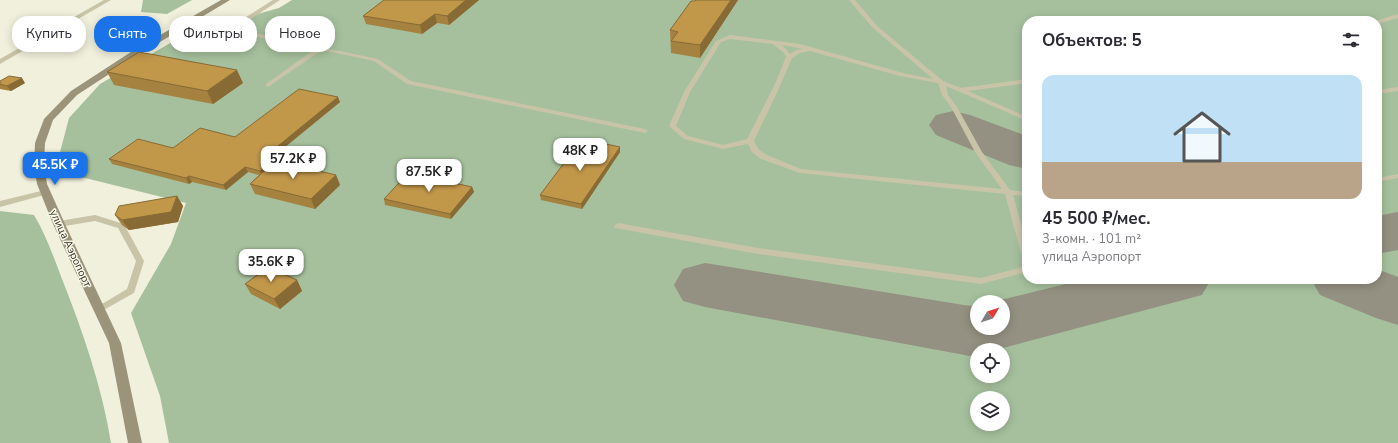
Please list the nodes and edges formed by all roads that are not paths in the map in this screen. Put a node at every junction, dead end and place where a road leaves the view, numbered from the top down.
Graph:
1 (108, 0) edge
2 (226, 0) edge
3 (278, 0) edge
4 (852, 0) edge
5 (199, 16) edge
6 (252, 16) edge
7 (1398, 16) edge
8 (1382, 21) edge
9 (169, 34) edge
10 (775, 43) junction
11 (811, 49) junction
12 (335, 51) edge
13 (315, 52) edge
14 (788, 57) junction
15 (0, 62) edge
16 (941, 82) junction
17 (1022, 82) edge
18 (268, 85) dead end
19 (1398, 89) edge
20 (960, 91) junction
21 (1382, 91) edge
22 (1022, 117) edge
23 (645, 131) dead end
24 (750, 141) junction
25 (1398, 176) edge
26 (1382, 179) edge
27 (45, 192) junction
28 (1008, 192) junction
29 (1022, 193) edge
30 (0, 204) edge
31 (59, 224) junction
32 (618, 226) dead end
33 (1022, 242) edge
34 (1022, 269) edge
35 (100, 309) junction
36 (135, 443) edge

1 - 15 lane
2 - 5 main road, улица Аэропорт
3 - 6 lane
4 - 16 lane
7 - 8 lane
9 - 27 main road, улица Аэропорт
10 - 11 lane
10 - 14 lane
10 - 24 lane
11 - 14 lane
11 - 16 lane
12 - 23 lane
13 - 18 lane
14 - 24 lane
16 - 20 lane
16 - 28 lane
17 - 20 lane
19 - 21 lane
20 - 22 lane
24 - 28 lane
25 - 26 lane
27 - 30 lane
27 - 31 main road, улица Аэропорт
28 - 29 lane
28 - 33 lane
31 - 35 main road, улица Аэропорт
31 - 35 lane
32 - 34 lane
35 - 36 main road, улица Аэропорт

